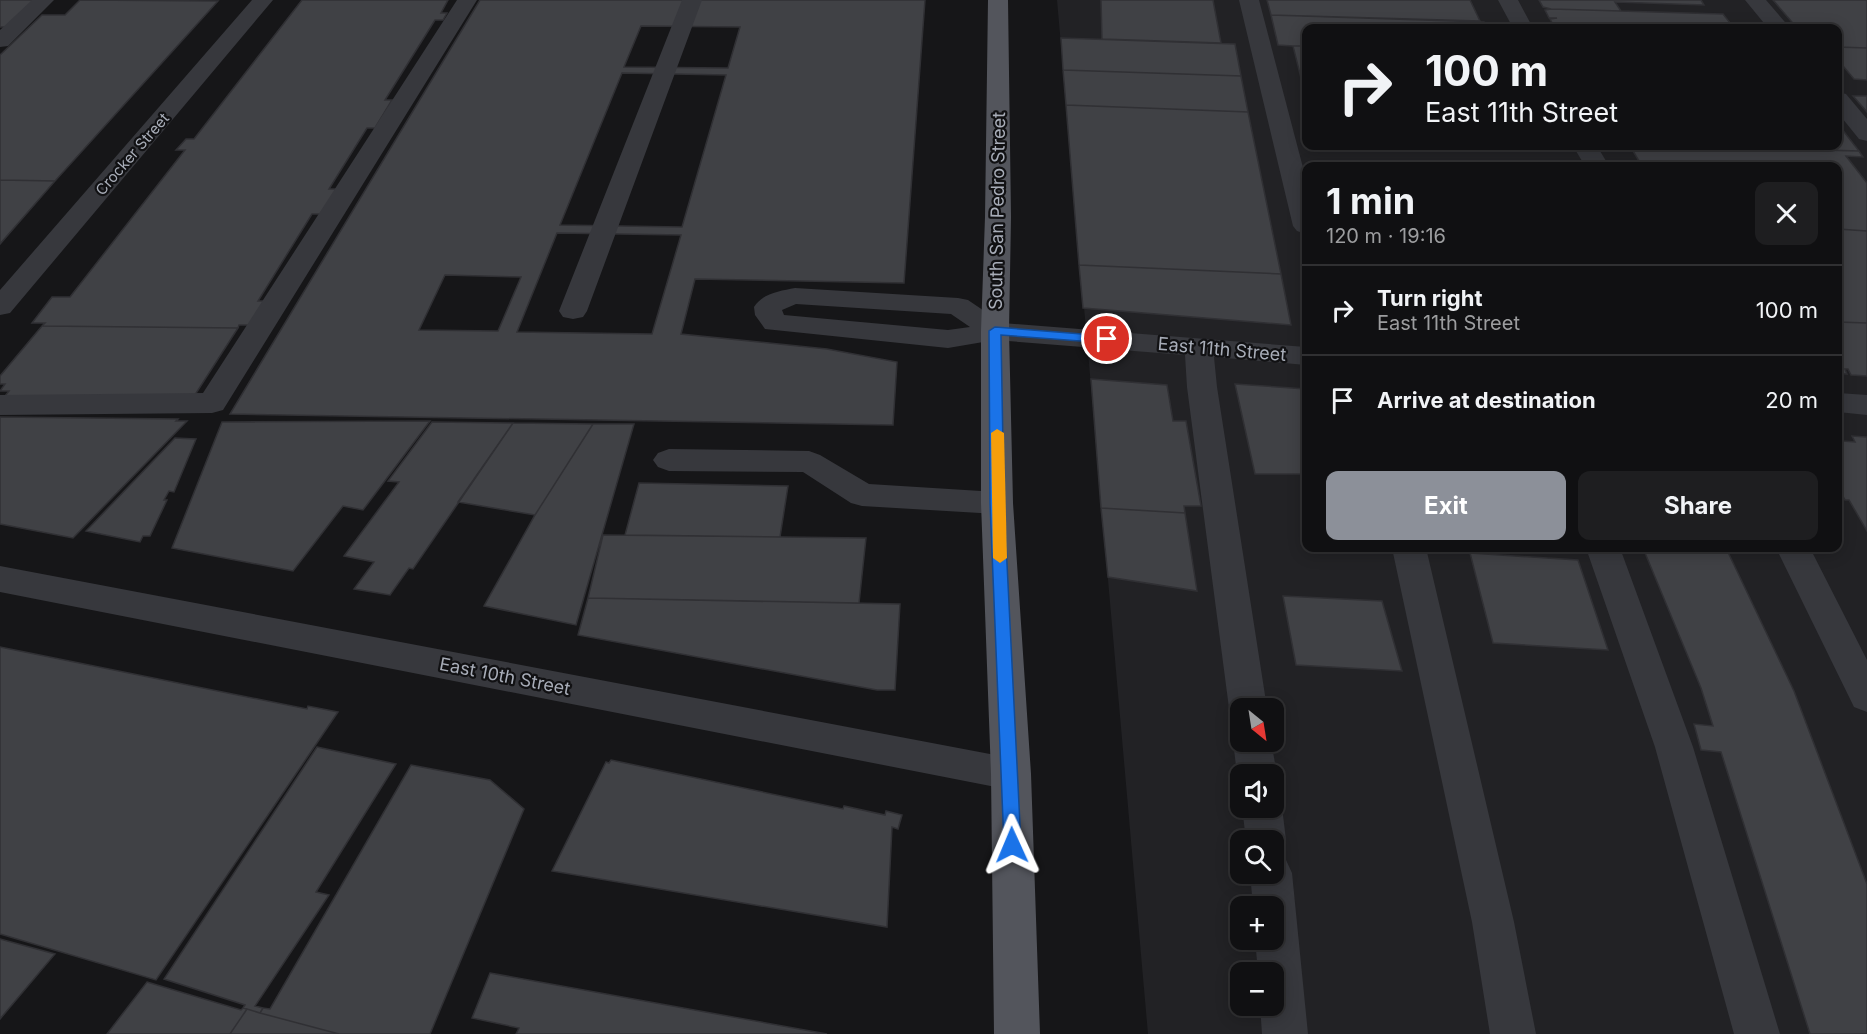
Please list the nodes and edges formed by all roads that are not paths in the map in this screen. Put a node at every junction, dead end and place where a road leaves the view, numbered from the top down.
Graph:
1 (44, 0) edge
2 (263, 0) edge
3 (467, 0) edge
4 (692, 0) edge
5 (998, 0) edge
6 (1250, 0) edge
7 (1508, 0) edge
8 (1755, 0) edge
9 (1521, 24) edge
10 (1776, 24) edge
11 (0, 41) edge
12 (1842, 104) edge
13 (1867, 134) edge
14 (1302, 210) edge
15 (0, 307) edge
16 (573, 311) dead end
17 (995, 331) junction
18 (1199, 346) junction
19 (1302, 356) edge
20 (1842, 403) edge
21 (0, 405) edge
22 (1867, 405) edge
23 (669, 460) dead end
24 (997, 503) junction
25 (1410, 552) edge
26 (1604, 552) edge
27 (1795, 552) edge
28 (0, 579) edge
29 (1857, 658) edge
30 (1867, 697) edge
31 (1247, 698) edge
32 (1011, 774) junction
33 (1272, 884) edge
34 (1017, 1034) edge
35 (1285, 1034) edge
36 (1513, 1034) edge
37 (1757, 1034) edge

1 - 11 street
2 - 15 street, Crocker Street
3 - 21 street
4 - 16 street
5 - 17 main road, South San Pedro Street
6 - 14 street
7 - 9 street
8 - 10 street
12 - 13 street
17 - 17 street, East 11th Street
17 - 18 street, East 11th Street
17 - 24 main road, South San Pedro Street
18 - 19 street, East 11th Street
18 - 31 street
20 - 22 street
23 - 24 street
24 - 32 main road, South San Pedro Street
25 - 36 street
26 - 37 street
27 - 29 street
28 - 32 street, East 10th Street
29 - 30 street
32 - 34 main road, South San Pedro Street
33 - 35 street

